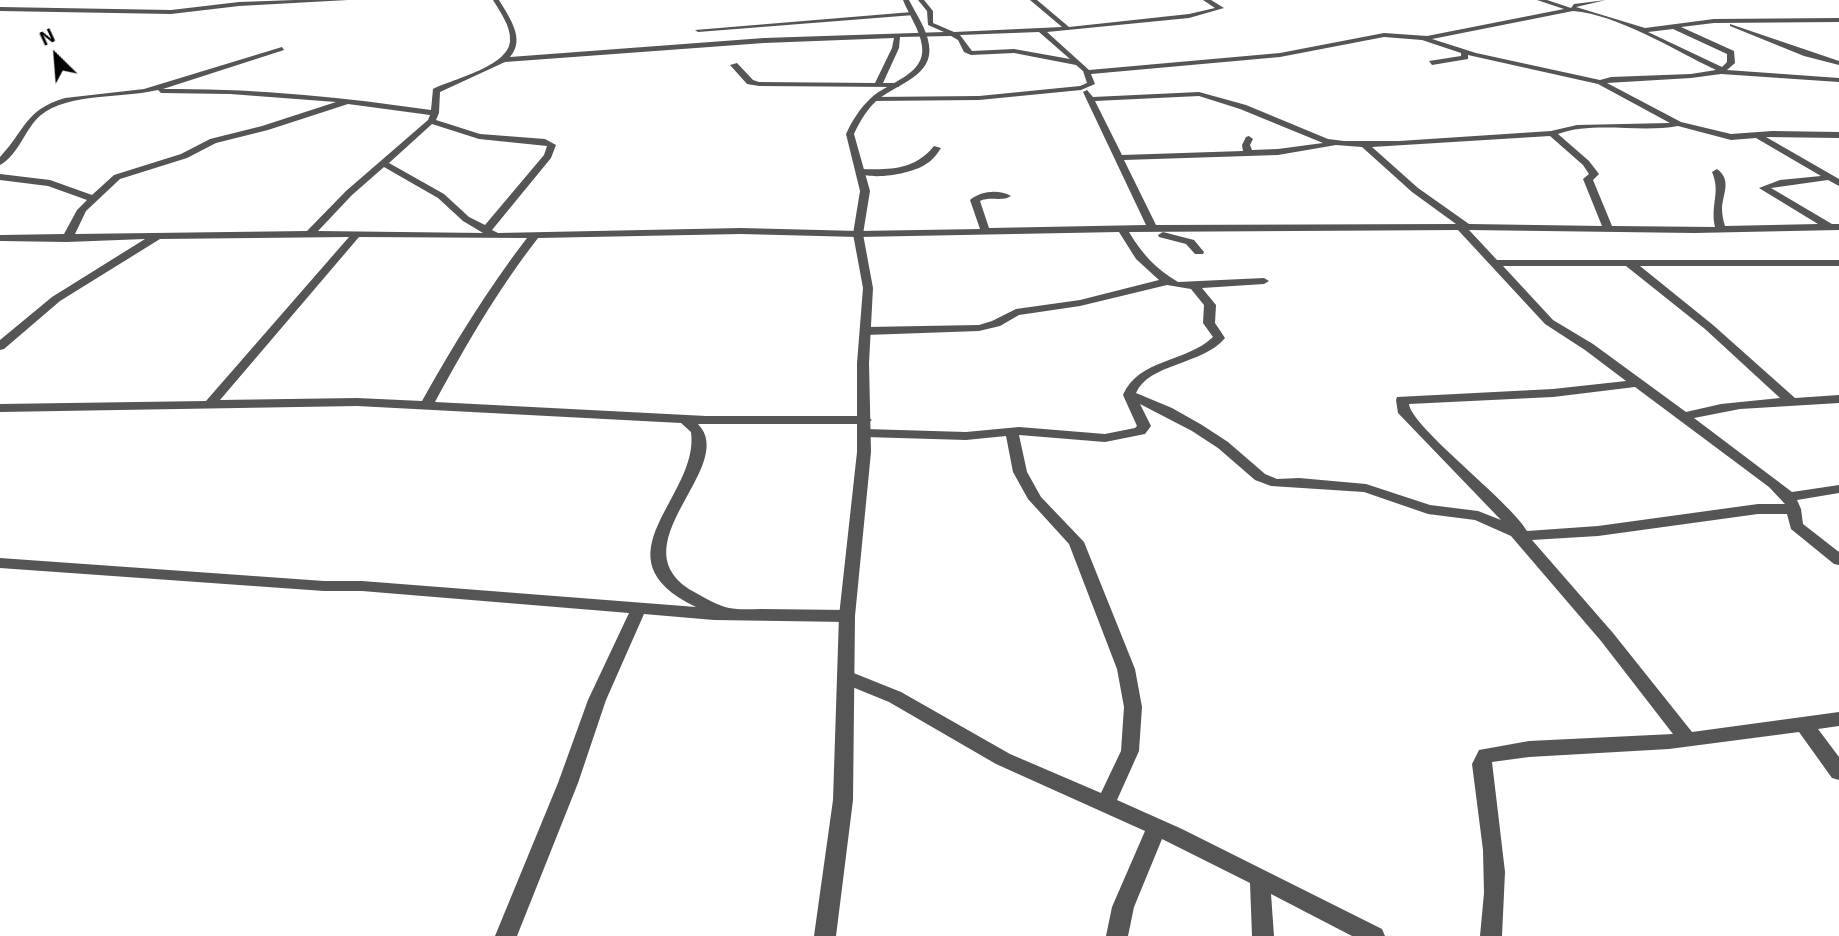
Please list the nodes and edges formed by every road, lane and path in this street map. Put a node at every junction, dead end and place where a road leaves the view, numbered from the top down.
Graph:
1 (54, 0) edge
2 (345, 0) edge
3 (496, 0) edge
4 (921, 0) edge
5 (1033, 0) edge
6 (1206, 0) edge
7 (1540, 0) edge
8 (1603, 0) edge
9 (909, 7) edge
10 (1569, 8) junction
11 (0, 9) edge
12 (58, 9) junction
13 (1839, 20) edge
14 (1725, 21) junction
15 (1672, 26) junction
16 (1068, 29) junction
17 (698, 30) dead end
18 (1041, 30) junction
19 (1643, 30) junction
20 (986, 31) junction
21 (952, 33) junction
22 (922, 35) junction
23 (897, 36) junction
24 (1422, 38) junction
25 (282, 50) dead end
26 (1012, 52) junction
27 (1464, 53) junction
28 (503, 60) junction
29 (1079, 63) junction
30 (1839, 63) edge
31 (1432, 64) dead end
32 (734, 65) dead end
33 (1723, 71) junction
34 (1088, 72) junction
35 (1839, 80) edge
36 (1600, 82) junction
37 (878, 84) junction
38 (896, 85) junction
39 (1084, 88) junction
40 (139, 92) junction
41 (874, 99) junction
42 (1091, 99) junction
43 (345, 102) junction
44 (433, 117) junction
45 (1678, 124) junction
46 (1552, 133) junction
47 (1757, 135) junction
48 (1839, 135) edge
49 (1249, 139) dead end
50 (1338, 143) junction
51 (1365, 145) junction
52 (937, 148) dead end
53 (1248, 153) junction
54 (1120, 158) junction
55 (0, 162) edge
56 (383, 163) junction
57 (861, 172) junction
58 (1717, 172) dead end
59 (0, 177) edge
60 (1835, 180) edge
61 (1006, 195) dead end
62 (94, 199) junction
63 (1464, 227) junction
64 (1147, 228) junction
65 (1608, 228) junction
66 (1720, 228) junction
67 (1836, 228) edge
68 (1122, 229) junction
69 (985, 230) junction
70 (491, 233) junction
71 (858, 233) junction
72 (310, 234) junction
73 (357, 234) junction
74 (536, 234) junction
75 (157, 236) junction
76 (0, 238) edge
77 (67, 239) junction
78 (1199, 252) dead end
79 (1839, 262) edge
80 (1496, 263) junction
81 (1629, 263) junction
82 (1168, 281) junction
83 (1264, 281) dead end
84 (1193, 285) junction
85 (866, 331) junction
86 (0, 346) edge
87 (1638, 383) junction
88 (1129, 395) junction
89 (1839, 399) edge
90 (1792, 402) junction
91 (211, 403) junction
92 (427, 405) junction
93 (0, 408) edge
94 (1683, 417) junction
95 (686, 420) junction
96 (865, 426) junction
97 (1012, 432) junction
98 (1839, 489) edge
99 (1791, 503) junction
100 (1521, 534) junction
101 (1839, 560) edge
102 (0, 564) edge
103 (639, 608) junction
104 (727, 615) junction
105 (847, 616) junction
106 (846, 677) junction
107 (1839, 719) edge
108 (1804, 724) junction
109 (1687, 738) junction
110 (1839, 772) edge
111 (1106, 803) junction
112 (1157, 827) junction
113 (1260, 877) junction
114 (506, 936) edge
115 (825, 936) edge
116 (1117, 936) edge
117 (1263, 936) edge
118 (1374, 936) edge
119 (1491, 936) edge

1 - 12 street
2 - 12 street
3 - 28 street
4 - 21 street
5 - 16 street
6 - 16 street
7 - 10 street
8 - 10 street
9 - 17 street
9 - 22 street
10 - 19 street
10 - 24 street
11 - 12 street
13 - 14 street
14 - 15 street
14 - 30 street
15 - 19 street
15 - 33 street
16 - 18 street
18 - 20 street
18 - 29 street
19 - 33 street
20 - 21 street
20 - 26 street
21 - 22 street
21 - 26 street
22 - 23 street
22 - 38 street
23 - 28 street
23 - 37 street
24 - 27 street
24 - 34 street
25 - 40 street
26 - 29 street
27 - 31 street
27 - 36 street
28 - 44 street
29 - 34 street
32 - 37 street
33 - 35 street
33 - 36 street
34 - 39 street
36 - 45 street
37 - 38 street
38 - 41 street
39 - 41 street
39 - 42 street
40 - 43 street
40 - 55 street
41 - 57 street
42 - 50 street
42 - 54 street
43 - 44 street
43 - 62 street
44 - 56 street
44 - 70 street
45 - 46 street
45 - 47 street
46 - 51 street
46 - 65 street
47 - 48 street
47 - 60 street
49 - 53 street
50 - 51 street
50 - 53 street
51 - 63 street
52 - 57 street
53 - 54 street
54 - 64 street
56 - 70 street
56 - 72 street
57 - 71 street
58 - 66 street
59 - 62 street
60 - 67 street
61 - 69 street
62 - 77 street
63 - 64 street
63 - 65 street
63 - 80 street
64 - 68 street
64 - 78 street
65 - 66 street
66 - 67 street
68 - 69 street
68 - 82 street
69 - 71 street
70 - 73 street
70 - 74 street
71 - 74 street
71 - 85 street
72 - 73 street
72 - 75 street
73 - 91 street
74 - 92 street
75 - 77 street
75 - 86 street
76 - 77 street
79 - 81 street
80 - 81 street
80 - 87 street
81 - 90 street
82 - 84 street
82 - 85 street
83 - 84 street
84 - 88 street
85 - 96 street
87 - 94 street
87 - 100 street
88 - 97 street
88 - 100 street
89 - 90 street
90 - 94 street
91 - 92 street
91 - 93 street
92 - 95 street
94 - 99 street
95 - 96 street
95 - 104 street
96 - 97 street
96 - 105 street
97 - 111 street
98 - 99 street
99 - 100 street
99 - 101 street
100 - 109 street
102 - 103 street
103 - 104 street
103 - 114 street
104 - 105 street
105 - 106 street
106 - 111 street
106 - 115 street
107 - 108 street
108 - 109 street
108 - 110 street
109 - 119 street
111 - 112 street
112 - 113 street
112 - 116 street
113 - 117 street
113 - 118 street

